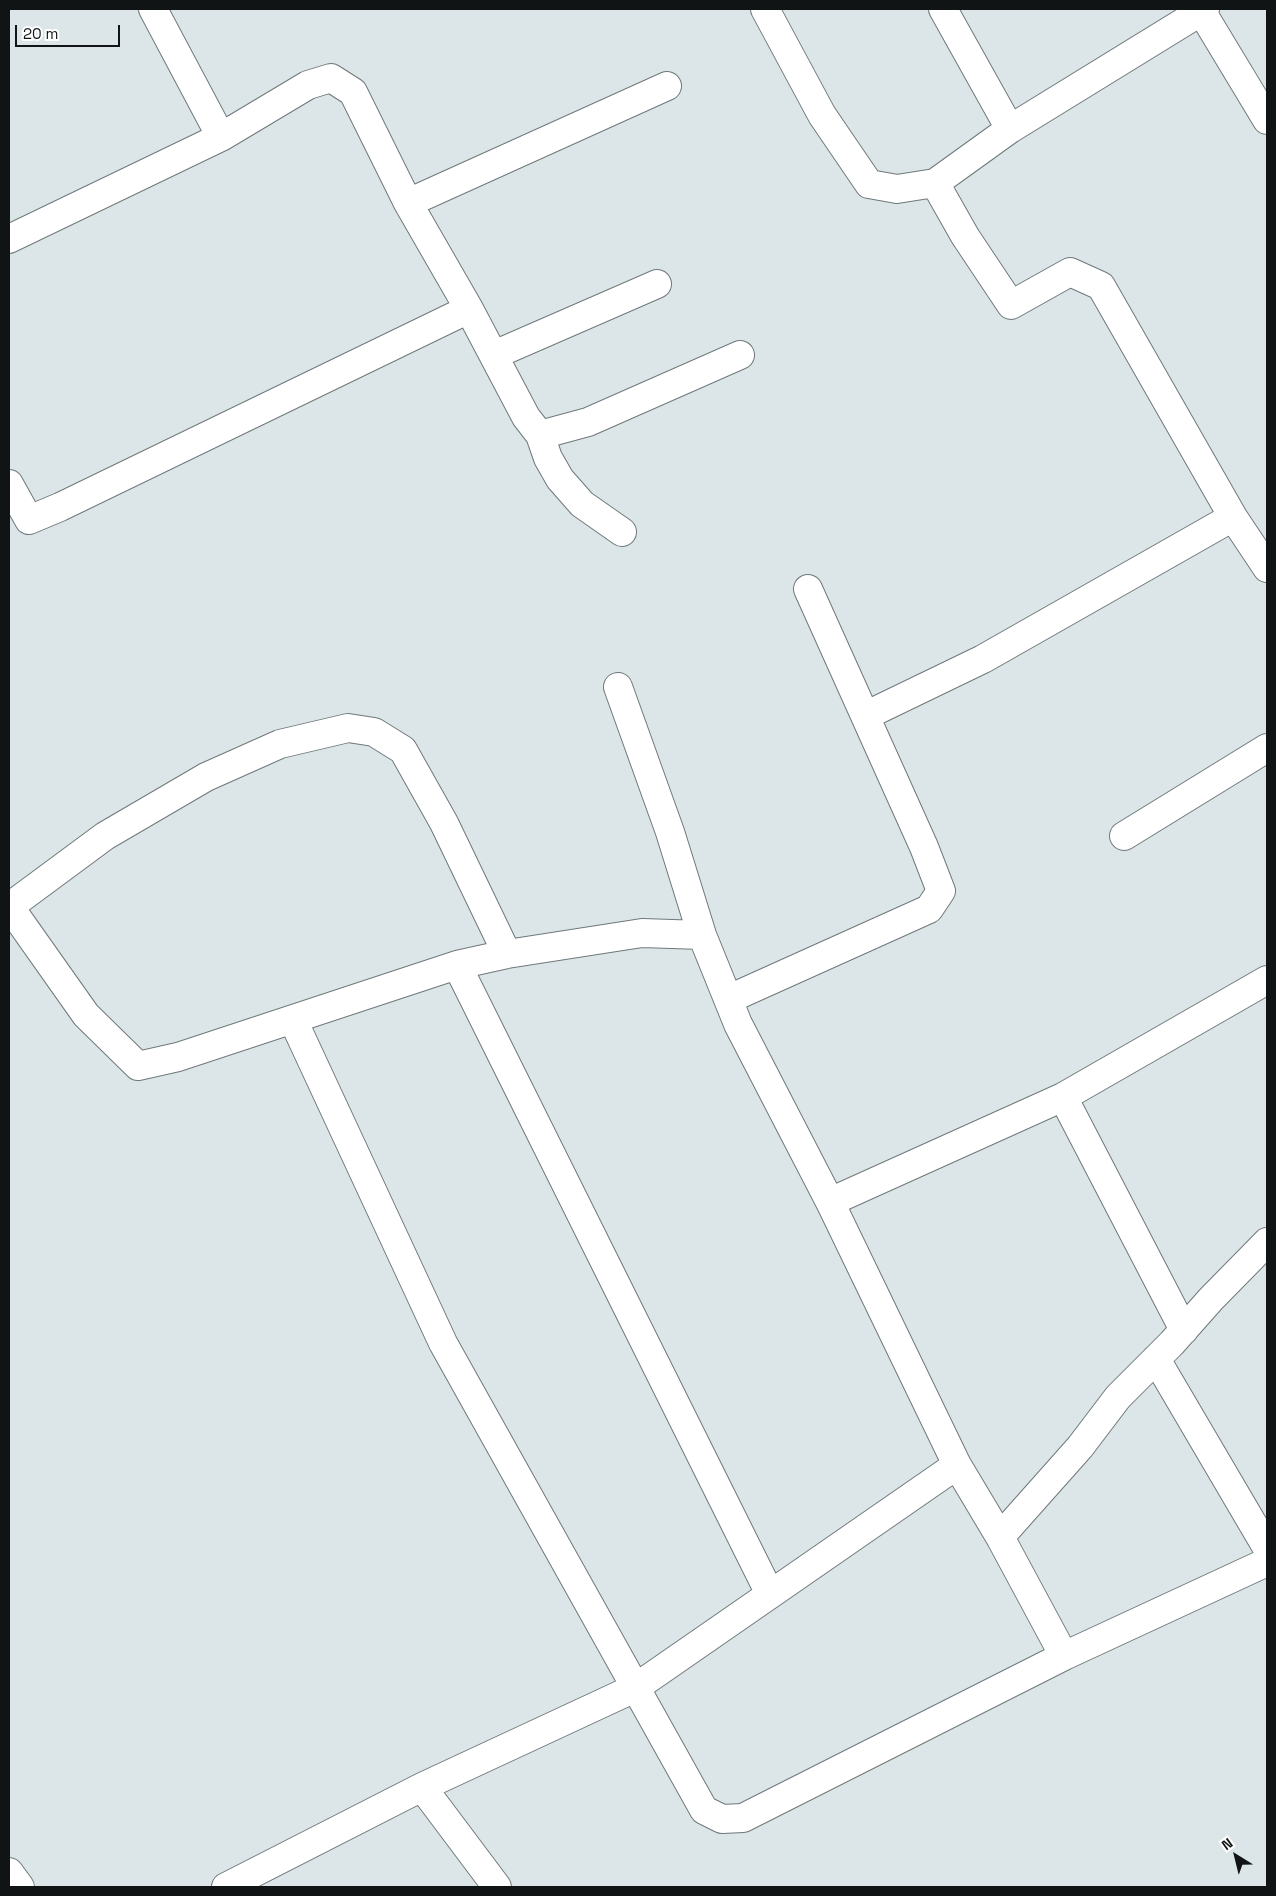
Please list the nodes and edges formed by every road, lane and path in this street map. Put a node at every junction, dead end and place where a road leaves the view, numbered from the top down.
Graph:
1 (153, 9) edge
2 (765, 9) edge
3 (943, 9) edge
4 (1202, 9) edge
5 (667, 86) dead end
6 (1267, 120) edge
7 (1010, 129) junction
8 (221, 137) junction
9 (935, 183) junction
10 (408, 203) junction
11 (9, 239) edge
12 (657, 284) dead end
13 (469, 309) junction
14 (494, 355) junction
15 (740, 355) dead end
16 (540, 435) junction
17 (9, 484) edge
18 (1233, 517) junction
19 (622, 532) dead end
20 (1267, 568) edge
21 (808, 590) dead end
22 (618, 687) dead end
23 (865, 716) junction
24 (1267, 748) edge
25 (1124, 836) dead end
26 (9, 906) edge
27 (702, 934) junction
28 (508, 954) junction
29 (457, 965) junction
30 (1267, 980) edge
31 (729, 999) junction
32 (293, 1020) junction
33 (1063, 1097) junction
34 (830, 1202) junction
35 (1267, 1242) edge
36 (1184, 1330) junction
37 (1156, 1359) junction
38 (957, 1465) junction
39 (1000, 1537) junction
40 (1267, 1548) edge
41 (1267, 1562) edge
42 (770, 1594) junction
43 (1064, 1656) junction
44 (635, 1688) junction
45 (422, 1787) junction
46 (9, 1872) edge
47 (20, 1887) edge
48 (226, 1887) edge
49 (497, 1887) edge

1 - 8 street
2 - 9 street
3 - 7 street
4 - 6 street
4 - 7 street
5 - 10 street
7 - 9 street
8 - 10 street
8 - 11 street
9 - 18 street
10 - 13 street
12 - 14 street
13 - 14 street
13 - 17 street
14 - 16 street
15 - 16 street
16 - 19 street
18 - 20 street
18 - 23 street
21 - 23 street
22 - 27 street
23 - 31 street
24 - 25 street
26 - 28 street
26 - 32 street
27 - 28 street
27 - 31 street
28 - 29 street
29 - 32 street
29 - 42 street
30 - 33 street
31 - 34 street
32 - 44 street
33 - 34 street
33 - 36 street
34 - 38 street
35 - 36 street
36 - 37 street
37 - 39 street
37 - 40 street
38 - 39 street
38 - 42 street
39 - 43 street
41 - 43 street
42 - 44 street
43 - 44 street
44 - 45 street
45 - 48 street
45 - 49 street
46 - 47 street

